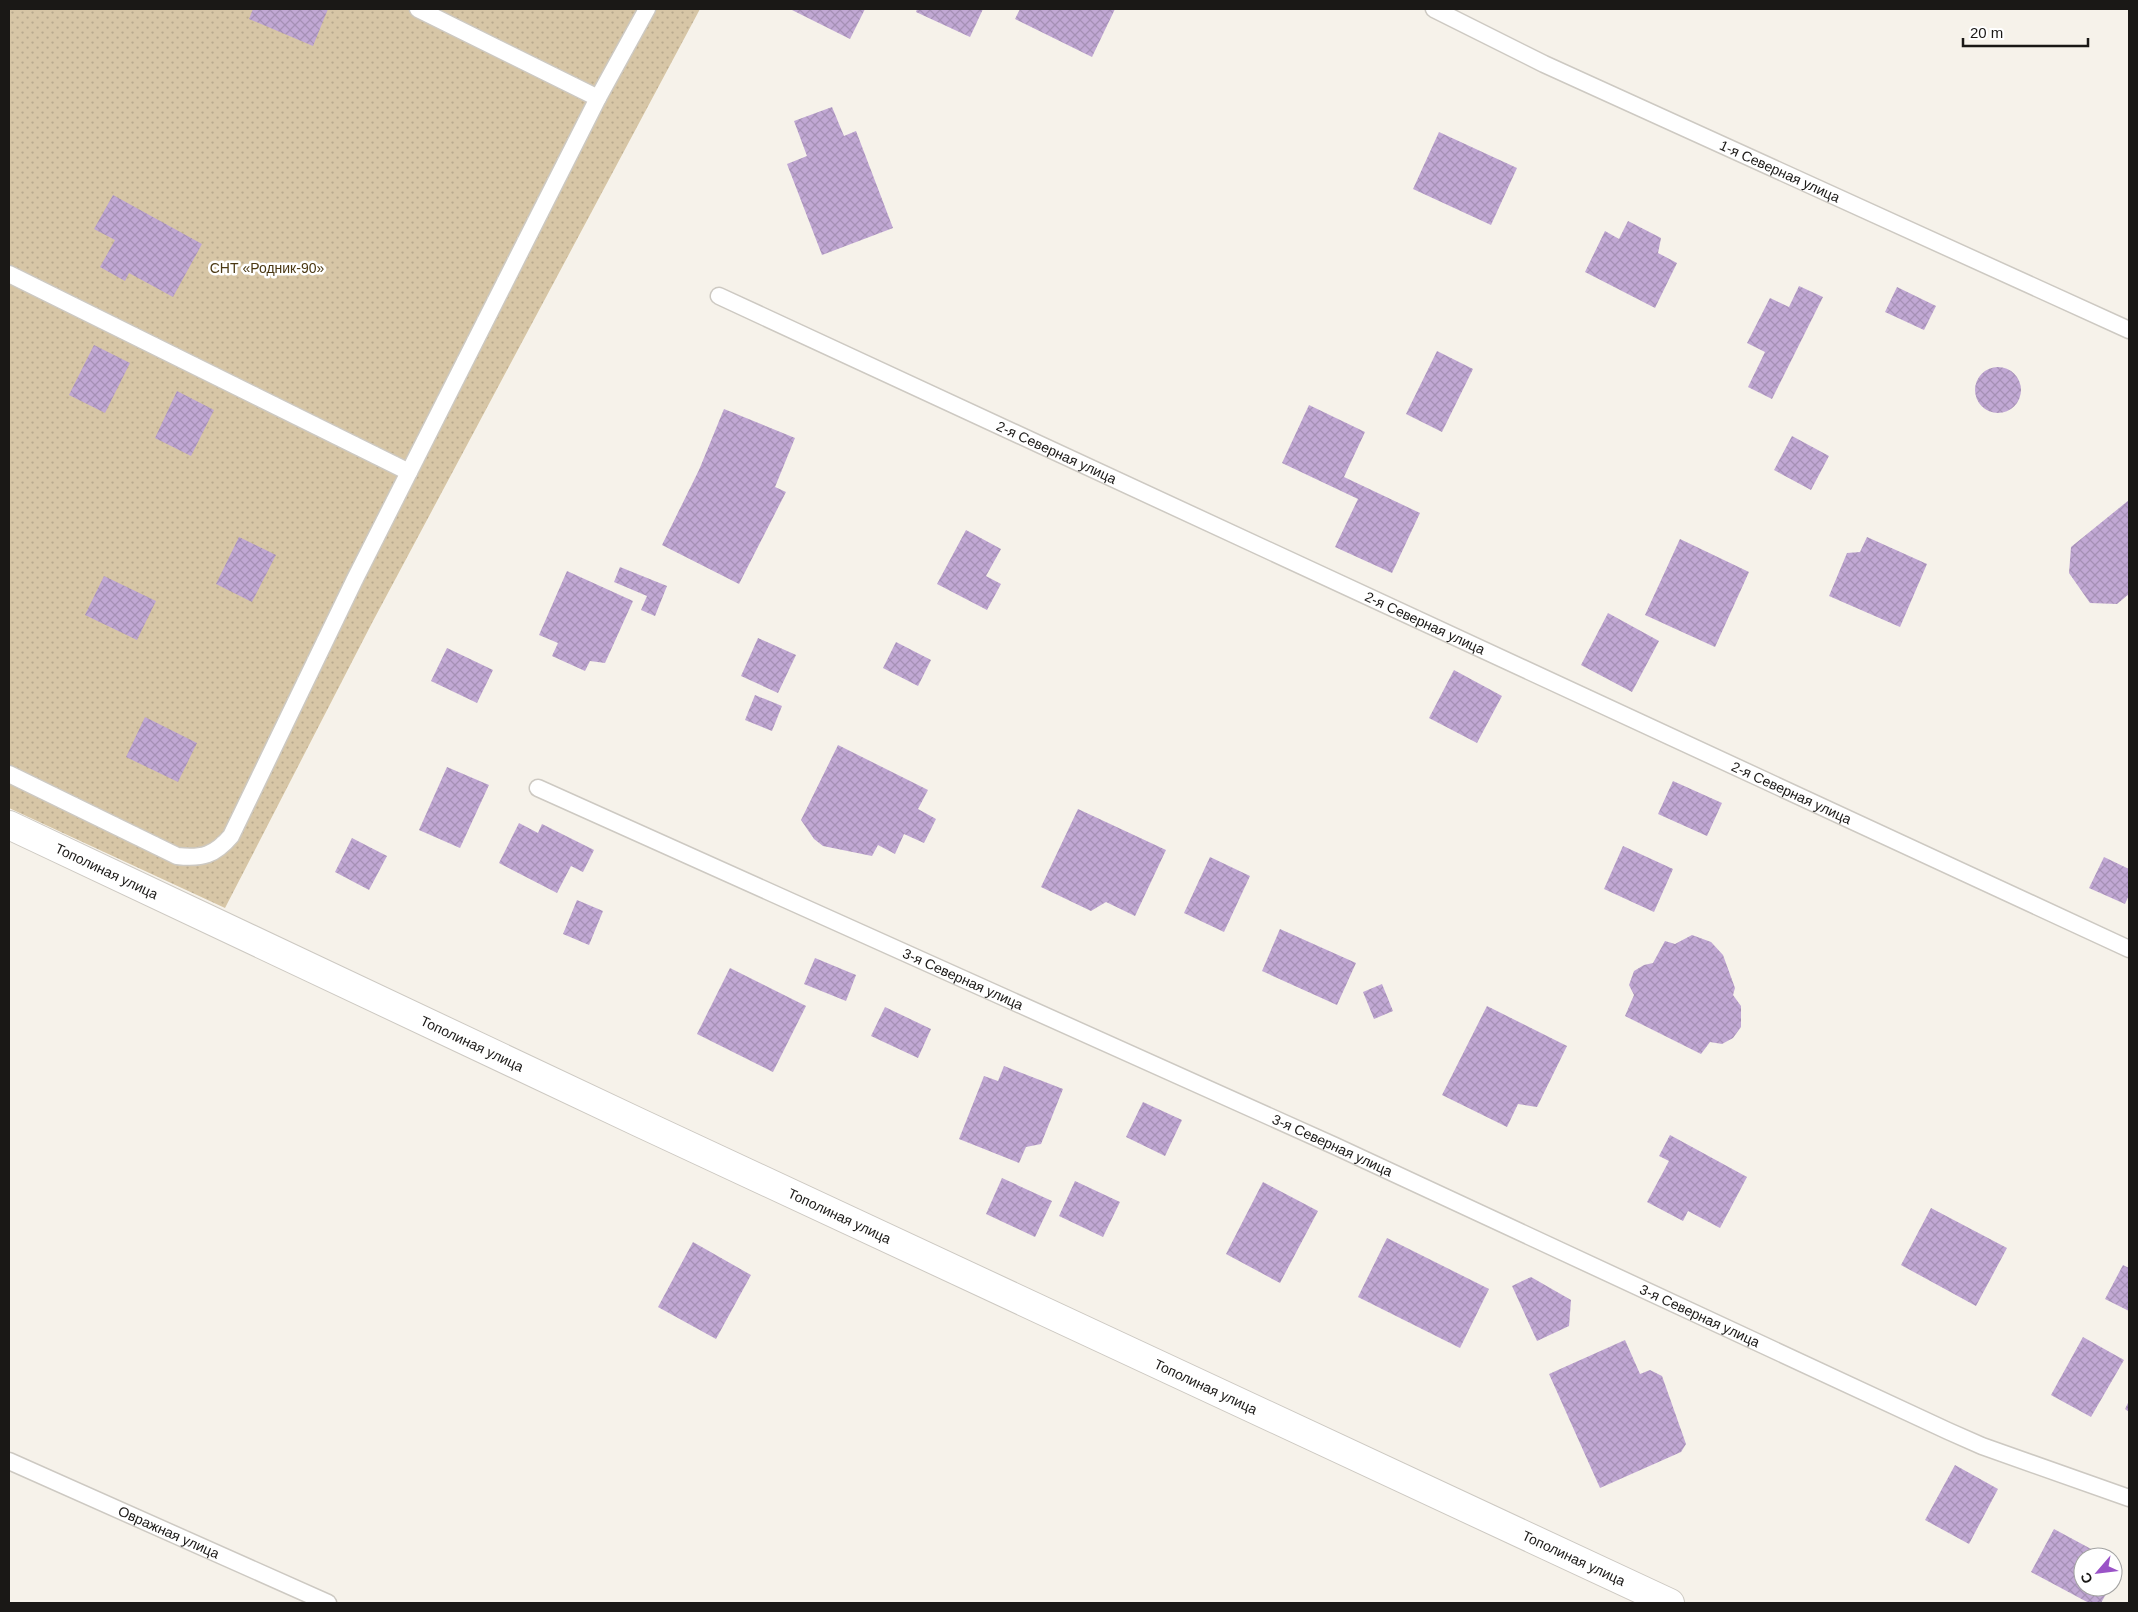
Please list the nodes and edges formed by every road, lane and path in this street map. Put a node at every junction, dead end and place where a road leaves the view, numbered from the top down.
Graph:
1 (418, 9) edge
2 (647, 9) edge
3 (1434, 9) edge
4 (598, 98) junction
5 (9, 274) edge
6 (719, 296) dead end
7 (2129, 330) edge
8 (409, 472) junction
9 (9, 774) edge
10 (538, 788) dead end
11 (9, 825) edge
12 (2129, 949) edge
13 (9, 1461) edge
14 (2129, 1498) edge
15 (328, 1603) edge
16 (1670, 1603) edge

1 - 4 lane
2 - 4 lane
3 - 7 lane, 1-я Северная улица
4 - 8 lane
5 - 8 lane
6 - 12 lane, 2-я Северная улица
8 - 9 lane
10 - 14 lane, 3-я Северная улица
11 - 16 street, Тополиная улица
13 - 15 lane, Овражная улица

